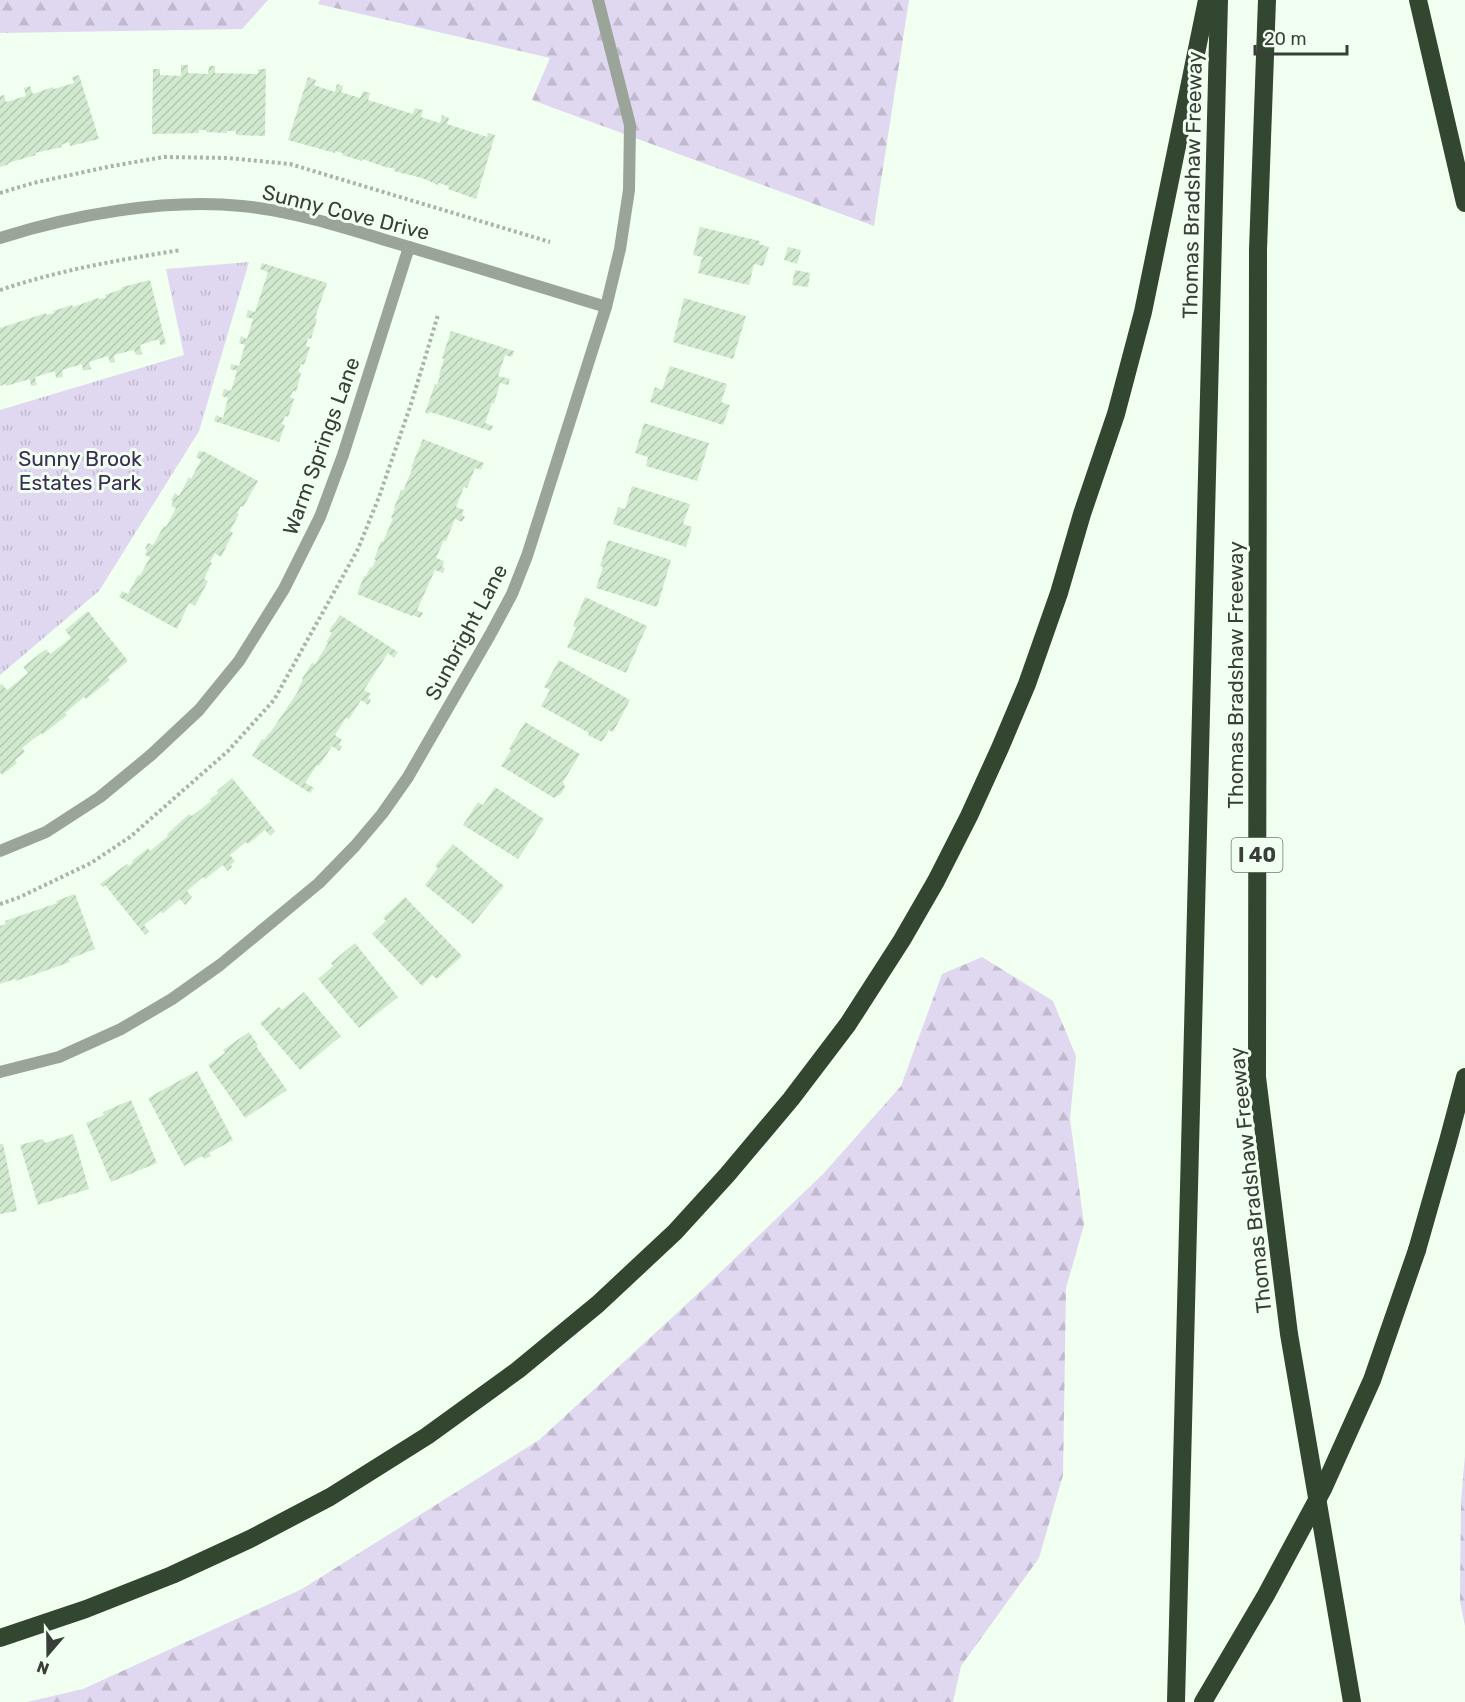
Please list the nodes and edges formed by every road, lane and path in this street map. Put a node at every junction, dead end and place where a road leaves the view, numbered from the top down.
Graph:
1 (598, 0) edge
2 (1207, 0) edge
3 (1219, 0) edge
4 (1267, 0) edge
5 (1418, 0) edge
6 (0, 193) edge
7 (1465, 203) edge
8 (0, 238) edge
9 (550, 242) dead end
10 (410, 247) junction
11 (181, 250) dead end
12 (0, 290) edge
13 (606, 307) junction
14 (0, 851) edge
15 (0, 1072) edge
16 (1465, 1077) edge
17 (0, 1638) edge
18 (1176, 1702) edge
19 (1203, 1702) edge
20 (1352, 1702) edge

1 - 13 street, Sunbright Lane
2 - 17 highway
3 - 18 highway, Thomas Bradshaw Freeway
4 - 20 highway, Thomas Bradshaw Freeway / I 40
5 - 7 highway
6 - 9 path
8 - 10 street, Sunny Cove Drive
10 - 13 street, Sunny Cove Drive
10 - 14 street, Warm Springs Lane
11 - 12 path
13 - 15 street, Sunbright Lane
16 - 19 highway, bridge

